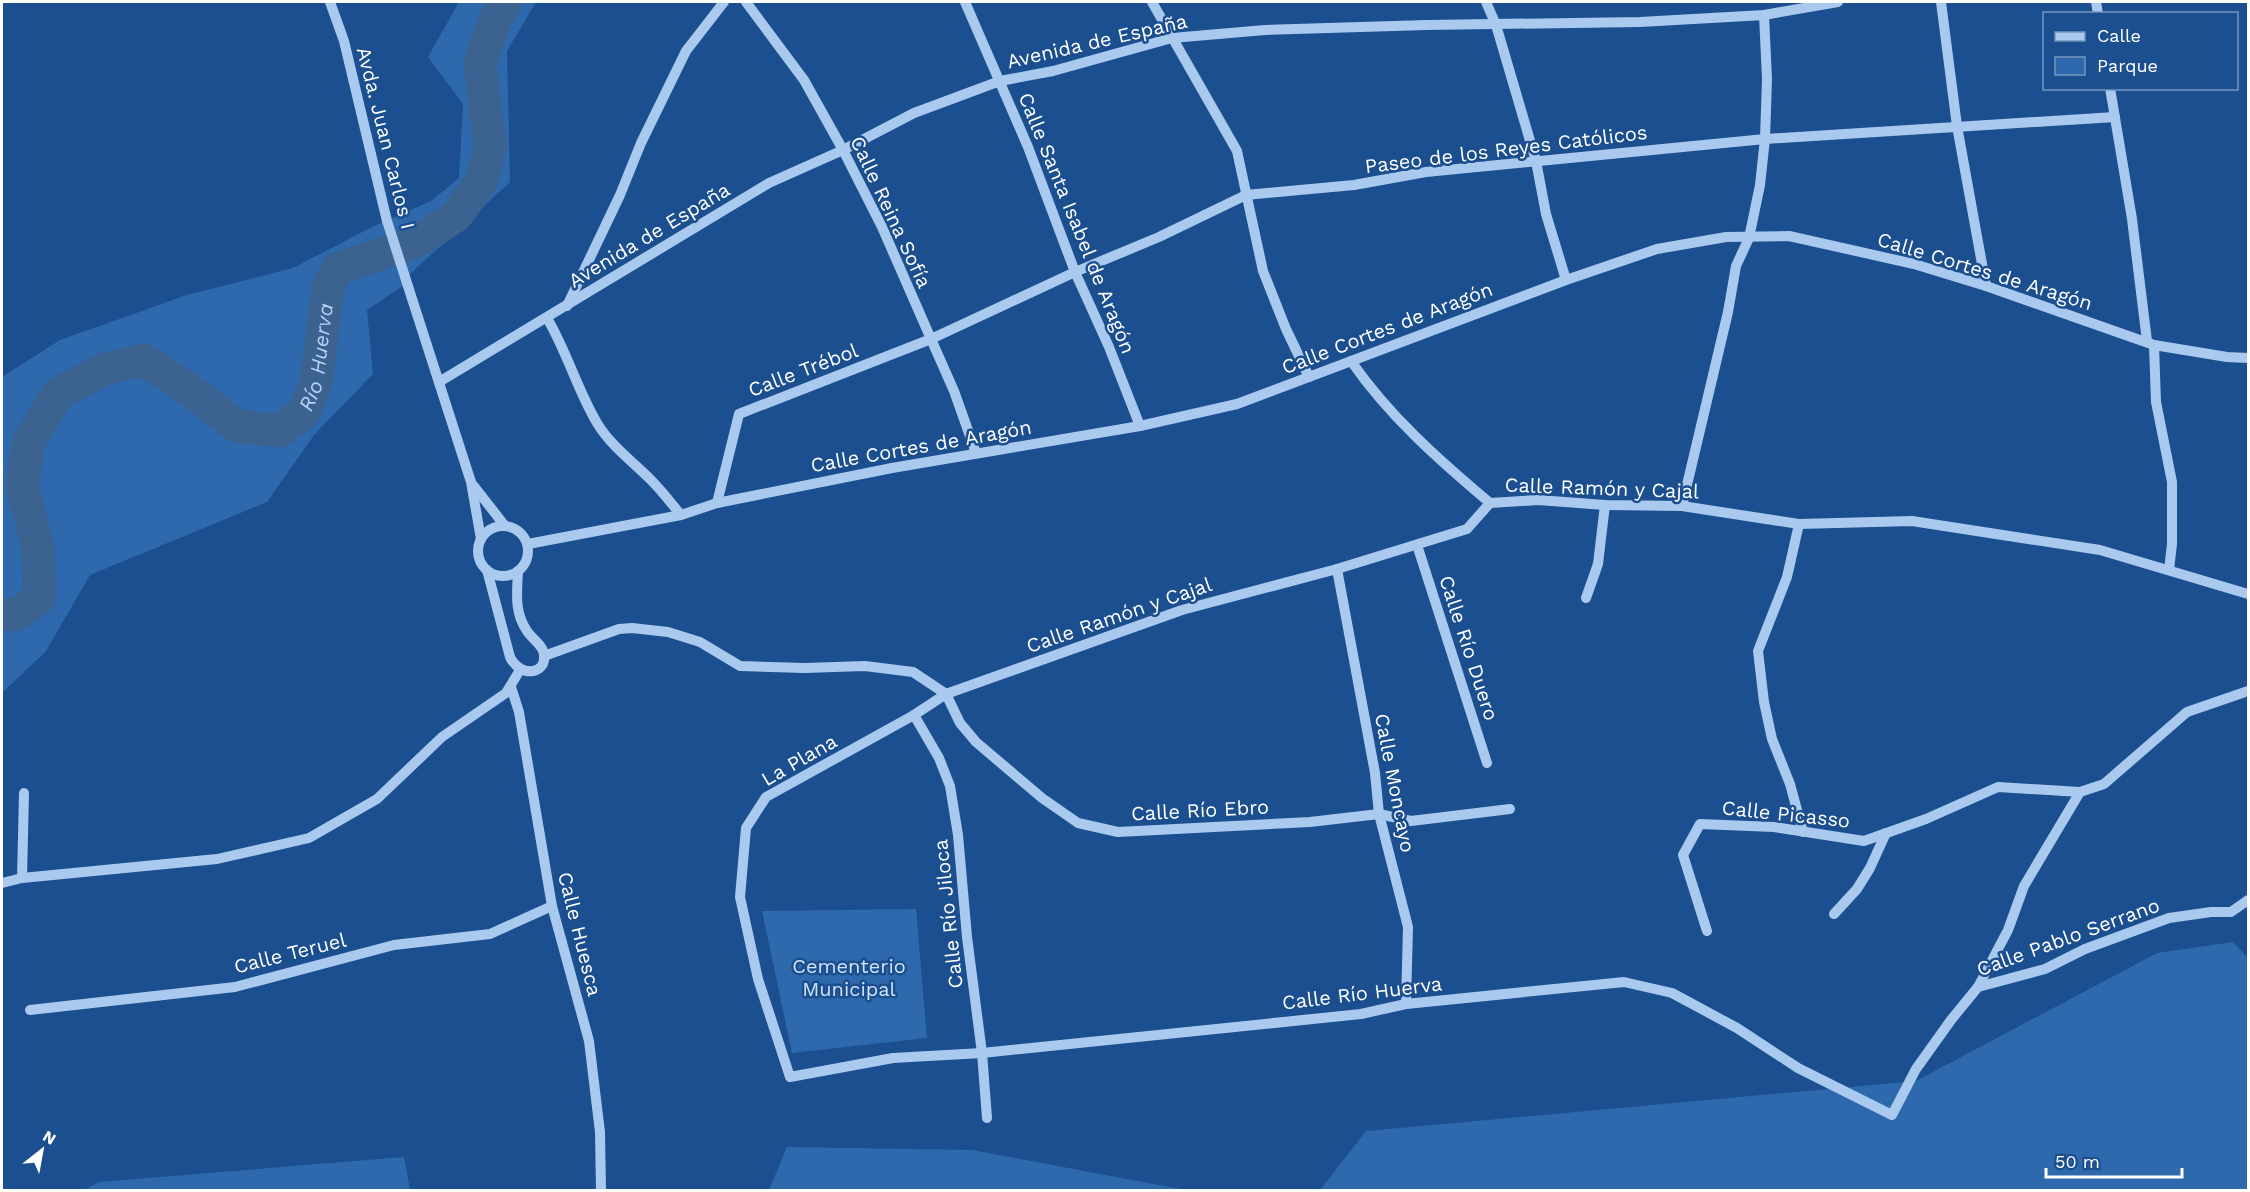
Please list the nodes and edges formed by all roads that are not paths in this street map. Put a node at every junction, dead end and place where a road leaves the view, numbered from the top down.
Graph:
1 (330, 2) edge
2 (724, 2) edge
3 (746, 2) edge
4 (965, 2) edge
5 (1152, 2) edge
6 (1486, 2) edge
7 (1838, 2) edge
8 (1941, 2) edge
9 (1764, 15) junction
10 (1496, 25) junction
11 (1172, 38) junction
12 (1000, 81) junction
13 (2110, 90) edge
14 (2115, 117) junction
15 (1957, 126) junction
16 (1765, 139) junction
17 (843, 150) junction
18 (1536, 160) junction
19 (1246, 195) junction
20 (1749, 238) junction
21 (1076, 272) junction
22 (1566, 280) junction
23 (1986, 286) junction
24 (567, 306) junction
25 (548, 318) junction
26 (931, 339) junction
27 (2150, 343) junction
28 (2248, 358) edge
29 (1351, 361) junction
30 (1309, 376) junction
31 (439, 382) junction
32 (1140, 426) junction
33 (976, 453) junction
34 (471, 482) junction
35 (1490, 502) junction
36 (717, 503) junction
37 (1605, 505) junction
38 (1682, 506) junction
39 (681, 515) junction
40 (1799, 524) junction
41 (505, 526) junction
42 (481, 539) junction
43 (528, 544) junction
44 (1417, 545) junction
45 (1336, 569) junction
46 (487, 570) junction
47 (2169, 570) junction
48 (518, 571) junction
49 (2248, 594) edge
50 (1586, 598) dead end
51 (544, 656) junction
52 (520, 670) junction
53 (511, 687) junction
54 (2248, 691) edge
55 (946, 694) junction
56 (914, 715) junction
57 (1487, 763) dead end
58 (2080, 792) junction
59 (24, 793) dead end
60 (1510, 809) dead end
61 (1379, 813) junction
62 (1803, 832) junction
63 (1886, 833) junction
64 (22, 878) junction
65 (2, 883) edge
66 (2248, 900) edge
67 (552, 906) junction
68 (1834, 914) dead end
69 (1707, 931) dead end
70 (1978, 987) junction
71 (1406, 1004) junction
72 (30, 1010) dead end
73 (982, 1053) junction
74 (790, 1077) joint
75 (1892, 1115) joint
76 (987, 1118) dead end
77 (601, 1191) edge

1 - 31 street, Avda. Juan Carlos I
2 - 24 street
3 - 17 street, Calle Reina Sofía
4 - 12 street, Calle Santa Isabel de Aragón
5 - 11 street
6 - 10 street
7 - 9 street, Avenida de España
8 - 15 street
9 - 10 street, Avenida de España
9 - 16 street
10 - 11 street, Avenida de España
10 - 18 street
11 - 12 street, Avenida de España
11 - 19 street
12 - 17 street, Avenida de España
12 - 21 street, Calle Santa Isabel de Aragón
13 - 14 street
14 - 15 street, Paseo de los Reyes Católicos
14 - 27 street
15 - 16 street, Paseo de los Reyes Católicos
15 - 23 street
16 - 18 street, Paseo de los Reyes Católicos
16 - 20 street
17 - 24 street, Avenida de España
17 - 26 street, Calle Reina Sofía
18 - 19 street, Paseo de los Reyes Católicos
18 - 22 street
19 - 21 street, Paseo de los Reyes Católicos
19 - 30 street
20 - 22 street, Calle Cortes de Aragón
20 - 23 street, Calle Cortes de Aragón
20 - 38 street
21 - 26 street, Paseo de los Reyes Católicos
21 - 32 street, Calle Santa Isabel de Aragón
22 - 29 street, Calle Cortes de Aragón
23 - 27 street, Calle Cortes de Aragón
24 - 25 street, Avenida de España
25 - 31 street, Avenida de España
25 - 39 street
26 - 33 street, Calle Reina Sofía
26 - 36 street, Calle Trébol
27 - 28 street, Calle Cortes de Aragón
27 - 47 street
29 - 30 street, Calle Cortes de Aragón
29 - 35 street
30 - 32 street, Calle Cortes de Aragón
31 - 34 street, Avda. Juan Carlos I
32 - 33 street, Calle Cortes de Aragón
33 - 36 street, Calle Cortes de Aragón
34 - 41 street
34 - 42 street
35 - 37 street, Calle Ramón y Cajal
35 - 44 street, Calle Ramón y Cajal
36 - 39 street, Calle Cortes de Aragón
37 - 38 street, Calle Ramón y Cajal
37 - 50 street
38 - 40 street, Calle Ramón y Cajal
39 - 43 street, Calle Cortes de Aragón
40 - 47 street, Calle Ramón y Cajal
40 - 62 street
41 - 42 street
41 - 43 street
42 - 46 street
43 - 48 street
44 - 45 street, Calle Ramón y Cajal
44 - 57 street, Calle Río Duero
45 - 55 street, Calle Ramón y Cajal
45 - 61 street, Calle Moncayo
46 - 48 street
46 - 52 street
47 - 49 street, Calle Ramón y Cajal
48 - 51 street
51 - 52 street
51 - 55 street
52 - 53 street
53 - 64 street
53 - 67 street, Calle Huesca
54 - 58 street
55 - 56 street, La Plana
55 - 61 street, Calle Río Ebro
56 - 73 street, Calle Río Jiloca
56 - 74 street, La Plana
58 - 63 street, Calle Picasso
58 - 70 street
59 - 64 street
60 - 61 street, Calle Río Ebro
61 - 71 street, Calle Moncayo
62 - 63 street, Calle Picasso
62 - 69 street, Calle Picasso
63 - 68 street
64 - 65 street
66 - 70 street, Calle Pablo Serrano
67 - 72 street, Calle Teruel
67 - 77 street, Calle Huesca
70 - 75 street, Calle Pablo Serrano
71 - 73 street, Calle Río Huerva
71 - 75 street, Calle Río Huerva
73 - 74 street, Calle Río Huerva
73 - 76 street, Calle Río Jiloca

